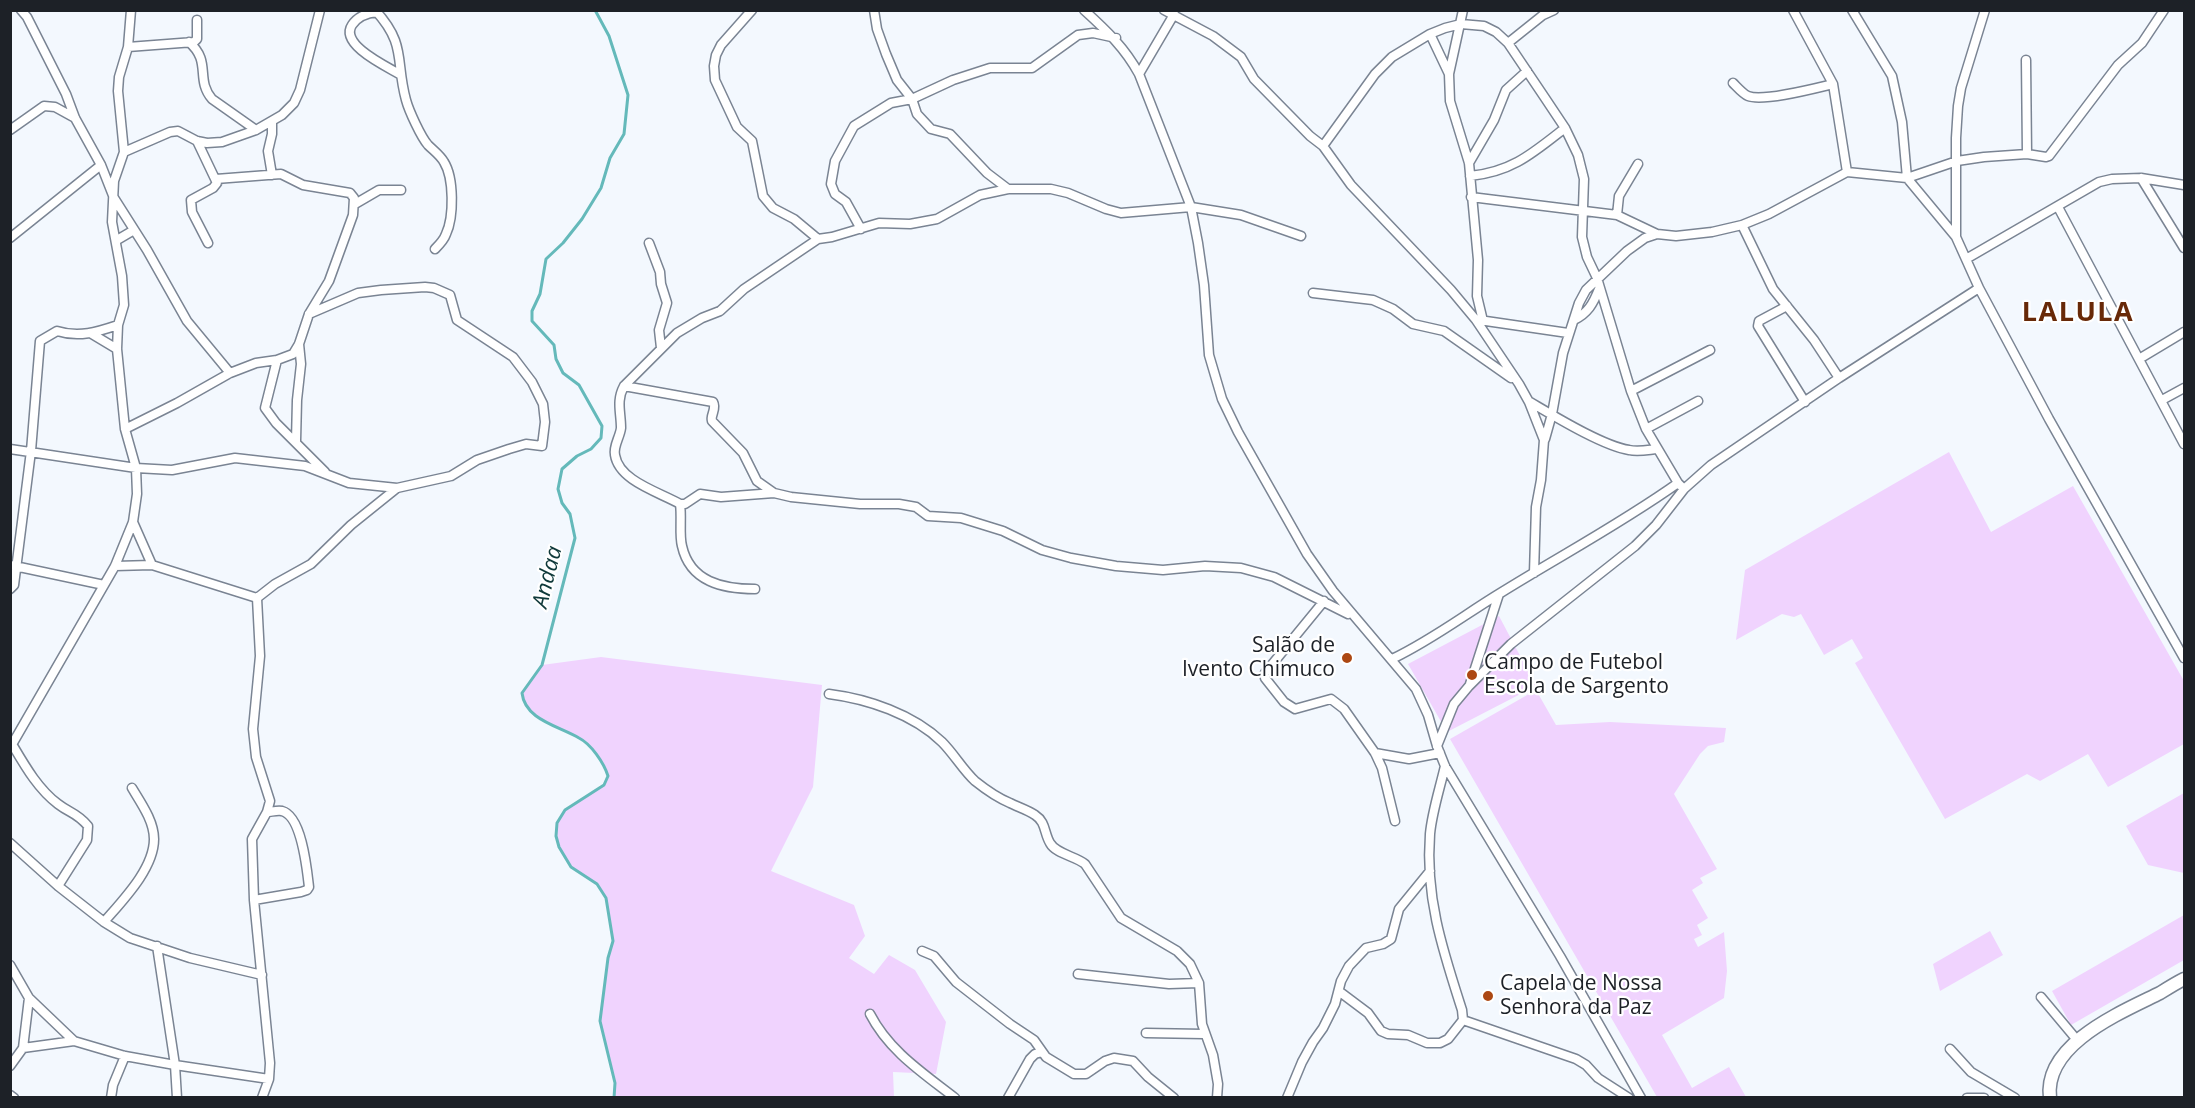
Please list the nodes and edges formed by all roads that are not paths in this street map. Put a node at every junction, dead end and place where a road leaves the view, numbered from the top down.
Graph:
1 (21, 10) edge
2 (131, 10) edge
3 (320, 10) edge
4 (752, 10) edge
5 (874, 10) edge
6 (1084, 10) edge
7 (1164, 10) edge
8 (1463, 10) edge
9 (1554, 10) edge
10 (1793, 10) edge
11 (1852, 10) edge
12 (1985, 10) edge
13 (2164, 10) edge
14 (376, 11) edge
15 (1174, 14) edge
16 (197, 20) dead end
17 (1461, 24) junction
18 (1430, 34) junction
19 (1116, 38) junction
20 (189, 42) junction
21 (1508, 43) junction
22 (128, 47) junction
23 (2026, 60) dead end
24 (1527, 71) junction
25 (1139, 74) junction
26 (1449, 74) junction
27 (402, 75) junction
28 (1733, 84) dead end
29 (1833, 84) junction
30 (66, 94) junction
31 (912, 99) junction
32 (55, 107) junction
33 (75, 118) junction
34 (272, 122) junction
35 (1564, 128) junction
36 (10, 130) edge
37 (256, 130) junction
38 (197, 141) junction
39 (1323, 146) junction
40 (123, 152) junction
41 (2027, 154) junction
42 (1957, 161) junction
43 (1469, 163) junction
44 (101, 165) junction
45 (1638, 165) dead end
46 (1847, 172) junction
47 (272, 175) junction
48 (1470, 176) junction
49 (1907, 178) junction
50 (2141, 178) junction
51 (216, 179) junction
52 (2184, 185) edge
53 (1008, 189) junction
54 (401, 190) dead end
55 (1471, 197) junction
56 (114, 198) junction
57 (355, 204) junction
58 (1191, 207) junction
59 (2058, 207) junction
60 (1582, 209) junction
61 (1617, 215) junction
62 (1742, 225) junction
63 (861, 229) junction
64 (134, 230) junction
65 (1657, 234) junction
66 (1301, 236) dead end
67 (1956, 237) junction
68 (10, 238) edge
69 (818, 239) junction
70 (117, 240) junction
71 (207, 243) dead end
72 (649, 243) dead end
73 (2184, 248) edge
74 (435, 249) dead end
75 (1966, 259) junction
76 (1597, 278) junction
77 (1979, 288) junction
78 (1599, 289) junction
79 (1313, 293) dead end
80 (1787, 306) junction
81 (309, 314) junction
82 (1574, 320) junction
83 (1479, 321) junction
84 (118, 325) junction
85 (1568, 333) junction
86 (92, 334) junction
87 (2183, 336) edge
88 (299, 344) junction
89 (661, 348) junction
90 (117, 349) junction
91 (1710, 350) dead end
92 (2139, 359) junction
93 (277, 360) junction
94 (230, 373) junction
95 (1839, 378) junction
96 (1519, 384) junction
97 (624, 386) junction
98 (2184, 388) edge
99 (1631, 392) junction
100 (2162, 400) junction
101 (1698, 401) dead end
102 (1529, 402) junction
103 (1804, 402) junction
104 (1552, 414) junction
105 (125, 429) junction
106 (1646, 429) junction
107 (1544, 440) junction
108 (296, 441) junction
109 (2184, 444) edge
110 (10, 449) edge
111 (1657, 449) junction
112 (31, 451) junction
113 (136, 468) junction
114 (327, 474) junction
115 (1681, 486) junction
116 (397, 488) junction
117 (774, 493) junction
118 (680, 504) junction
119 (134, 522) junction
120 (152, 565) junction
121 (14, 566) edge
122 (115, 566) junction
123 (1534, 573) junction
124 (104, 585) junction
125 (10, 589) edge
126 (754, 589) dead end
127 (1499, 593) junction
128 (257, 598) junction
129 (1324, 601) junction
130 (1354, 616) junction
131 (2184, 658) edge
132 (1392, 659) junction
133 (1469, 686) junction
134 (829, 694) dead end
135 (11, 746) edge
136 (1438, 750) junction
137 (1375, 753) junction
138 (1445, 766) junction
139 (132, 788) dead end
140 (267, 812) junction
141 (1395, 821) dead end
142 (10, 843) edge
143 (1430, 871) junction
144 (58, 886) junction
145 (254, 900) junction
146 (104, 922) junction
147 (157, 946) junction
148 (922, 951) dead end
149 (10, 965) edge
150 (1078, 974) dead end
151 (262, 975) junction
152 (2184, 979) edge
153 (1199, 983) junction
154 (1340, 992) junction
155 (2041, 997) dead end
156 (29, 998) junction
157 (870, 1014) dead end
158 (1463, 1020) junction
159 (1146, 1033) dead end
160 (1204, 1034) junction
161 (2078, 1040) junction
162 (74, 1041) junction
163 (23, 1048) junction
164 (1950, 1049) dead end
165 (1042, 1052) junction
166 (125, 1056) junction
167 (176, 1065) junction
168 (10, 1066) edge
169 (269, 1079) junction
170 (111, 1098) edge
171 (177, 1098) edge
172 (262, 1098) edge
173 (955, 1098) edge
174 (1008, 1098) edge
175 (1174, 1098) edge
176 (1217, 1098) edge
177 (1287, 1098) edge
178 (1629, 1098) edge
179 (1641, 1098) edge
180 (1967, 1098) edge
181 (1984, 1098) edge
182 (2015, 1098) edge
183 (2050, 1098) edge

1 - 30 street
2 - 22 street
3 - 34 street
4 - 69 street
5 - 31 street
6 - 19 street
7 - 15 street
8 - 17 street
9 - 21 street
10 - 29 street
11 - 49 street
12 - 42 street
13 - 41 street
14 - 27 street
14 - 27 street
15 - 25 street
15 - 39 street
16 - 20 street
17 - 18 street
17 - 21 street
17 - 26 street
18 - 26 street
18 - 39 street
19 - 25 street
19 - 31 street
20 - 22 street
20 - 37 street
21 - 24 street
22 - 40 street
23 - 41 street
24 - 35 street
24 - 43 street
25 - 58 street
26 - 43 street
27 - 74 street
28 - 29 street
29 - 46 street
30 - 32 street
30 - 33 street
31 - 53 street
31 - 63 street
32 - 33 street
32 - 36 street
33 - 44 street
34 - 37 street
34 - 47 street
35 - 48 street
35 - 60 street
37 - 38 street
38 - 40 street
38 - 51 street
39 - 83 street
40 - 56 street
41 - 42 street
42 - 49 street
42 - 67 street
43 - 48 street
44 - 56 street
44 - 68 street
45 - 61 street
46 - 49 street
46 - 62 street
47 - 51 street
47 - 57 street
48 - 55 street
49 - 67 street
50 - 52 street
50 - 59 street
50 - 73 street
51 - 71 street
53 - 58 street
53 - 63 street
54 - 57 street
55 - 60 street
55 - 83 street
56 - 64 street
56 - 70 street
57 - 81 street
58 - 66 street
58 - 130 street
59 - 75 street
59 - 92 street
60 - 61 street
60 - 76 street
61 - 65 street
62 - 65 street
62 - 80 street
63 - 69 street
64 - 70 street
64 - 94 street
65 - 76 street
67 - 75 street
69 - 89 street
70 - 84 street
72 - 89 street
75 - 77 street
76 - 78 street
76 - 82 street
77 - 95 street
77 - 131 street
78 - 82 street
78 - 99 street
79 - 96 street
80 - 95 street
80 - 103 street
81 - 88 street
81 - 116 street
82 - 85 street
83 - 85 street
83 - 96 street
84 - 86 street
84 - 90 street
85 - 104 street
86 - 90 street
86 - 112 street
87 - 92 street
88 - 93 street
88 - 108 street
89 - 97 street
90 - 105 street
91 - 99 street
92 - 100 street
93 - 94 street
93 - 108 street
94 - 105 street
95 - 103 street
96 - 102 street
97 - 117 street
97 - 118 street
98 - 100 street
99 - 106 street
100 - 109 street
101 - 106 street
102 - 104 street
102 - 107 street
103 - 115 street
104 - 107 street
104 - 111 street
105 - 113 street
106 - 111 street
107 - 123 street
108 - 114 street
110 - 112 street
111 - 115 street
112 - 113 street
112 - 121 street
113 - 114 street
113 - 119 street
114 - 116 street
115 - 123 street
115 - 133 street
116 - 128 street
117 - 118 street
117 - 129 street
118 - 126 street
119 - 120 street
119 - 122 street
120 - 122 street
120 - 128 street
121 - 124 street
121 - 125 street
122 - 124 street
123 - 127 street
124 - 135 street
127 - 132 street
127 - 133 street
128 - 140 street
129 - 130 street
129 - 137 street
130 - 132 street
132 - 136 street
133 - 136 street
134 - 153 street
135 - 144 street
136 - 137 street
136 - 138 street
137 - 141 street
138 - 143 street
138 - 179 street
139 - 146 street
140 - 145 street
140 - 145 street
142 - 144 street
143 - 154 street
143 - 158 street
144 - 146 street
145 - 151 street
146 - 147 street
147 - 151 street
147 - 167 street
148 - 165 street
149 - 156 street
150 - 153 street
151 - 169 street
152 - 161 main road
153 - 160 street
154 - 158 street
154 - 177 street
155 - 161 street
156 - 162 street
156 - 163 street
157 - 173 street
158 - 178 street
159 - 160 street
160 - 176 street
161 - 183 main road
162 - 163 street
162 - 166 street
163 - 168 street
164 - 182 street
165 - 174 street
165 - 175 street
166 - 167 street
166 - 170 street
167 - 169 street
167 - 171 street
169 - 172 street
180 - 181 street

